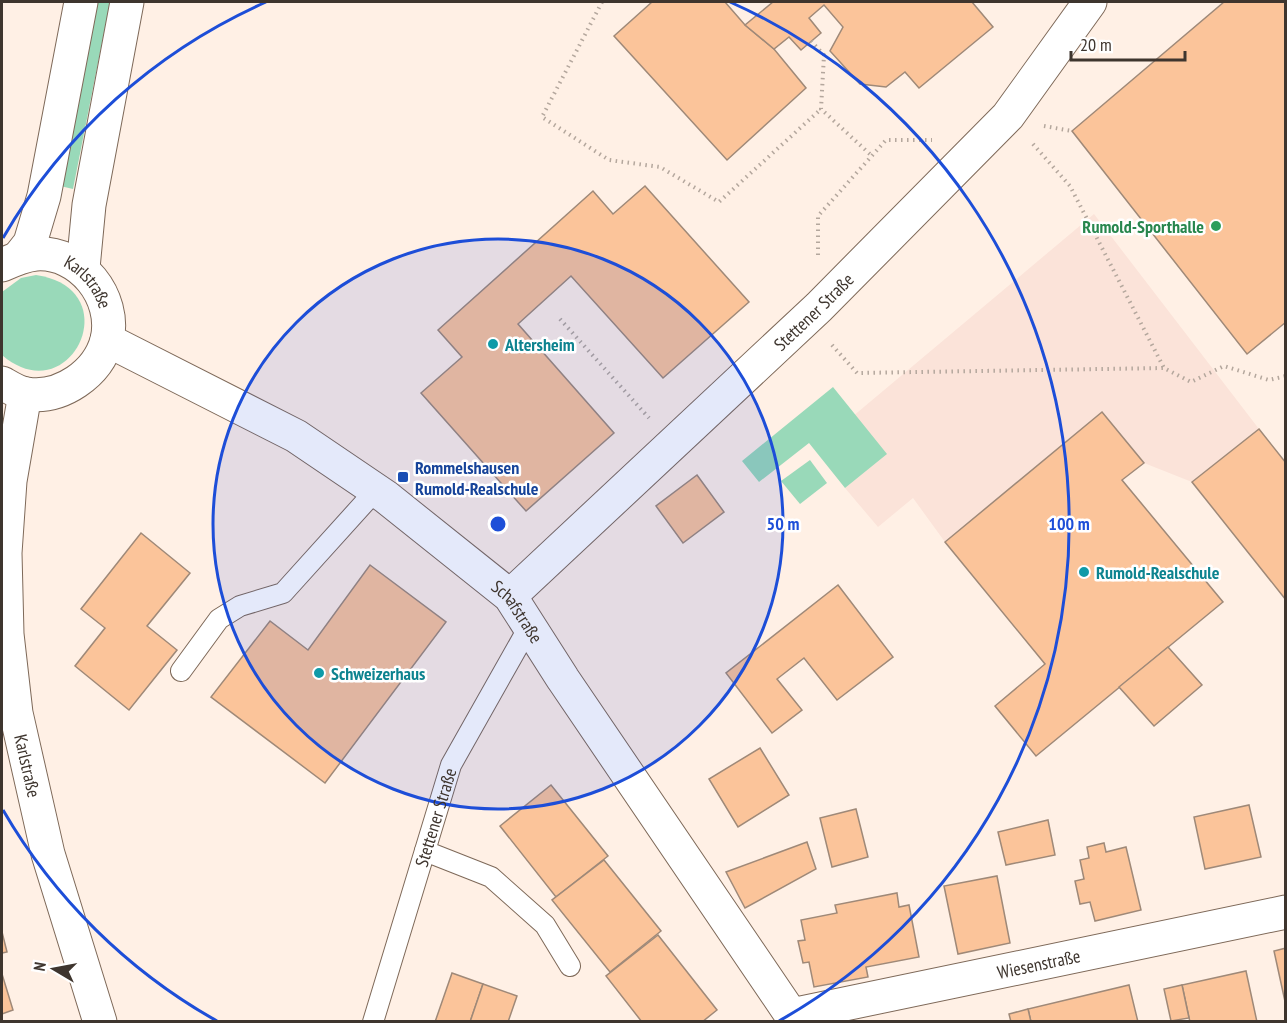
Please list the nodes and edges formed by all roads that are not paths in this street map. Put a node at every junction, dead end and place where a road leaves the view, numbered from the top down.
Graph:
1 (81, 2) edge
2 (127, 2) edge
3 (1090, 2) edge
4 (10, 261) edge
5 (83, 268) junction
6 (107, 340) junction
7 (13, 389) edge
8 (376, 490) junction
9 (510, 596) junction
10 (530, 625) junction
11 (181, 671) dead end
12 (425, 851) junction
13 (1286, 912) edge
14 (570, 966) dead end
15 (794, 1018) edge
16 (100, 1022) edge
17 (373, 1022) edge

1 - 4 street
2 - 5 street
3 - 9 street, Stettener Straße
4 - 5 street, Karlstraße
5 - 6 street, Karlstraße
6 - 7 street, Karlstraße
6 - 8 street, Schafstraße
7 - 16 street, Karlstraße
8 - 9 street, Schafstraße
8 - 11 lane
9 - 10 street, Schafstraße
10 - 12 lane, Stettener Straße
10 - 15 street, Schafstraße
12 - 14 lane
12 - 17 lane, Stettener Straße
13 - 15 street, Wiesenstraße

